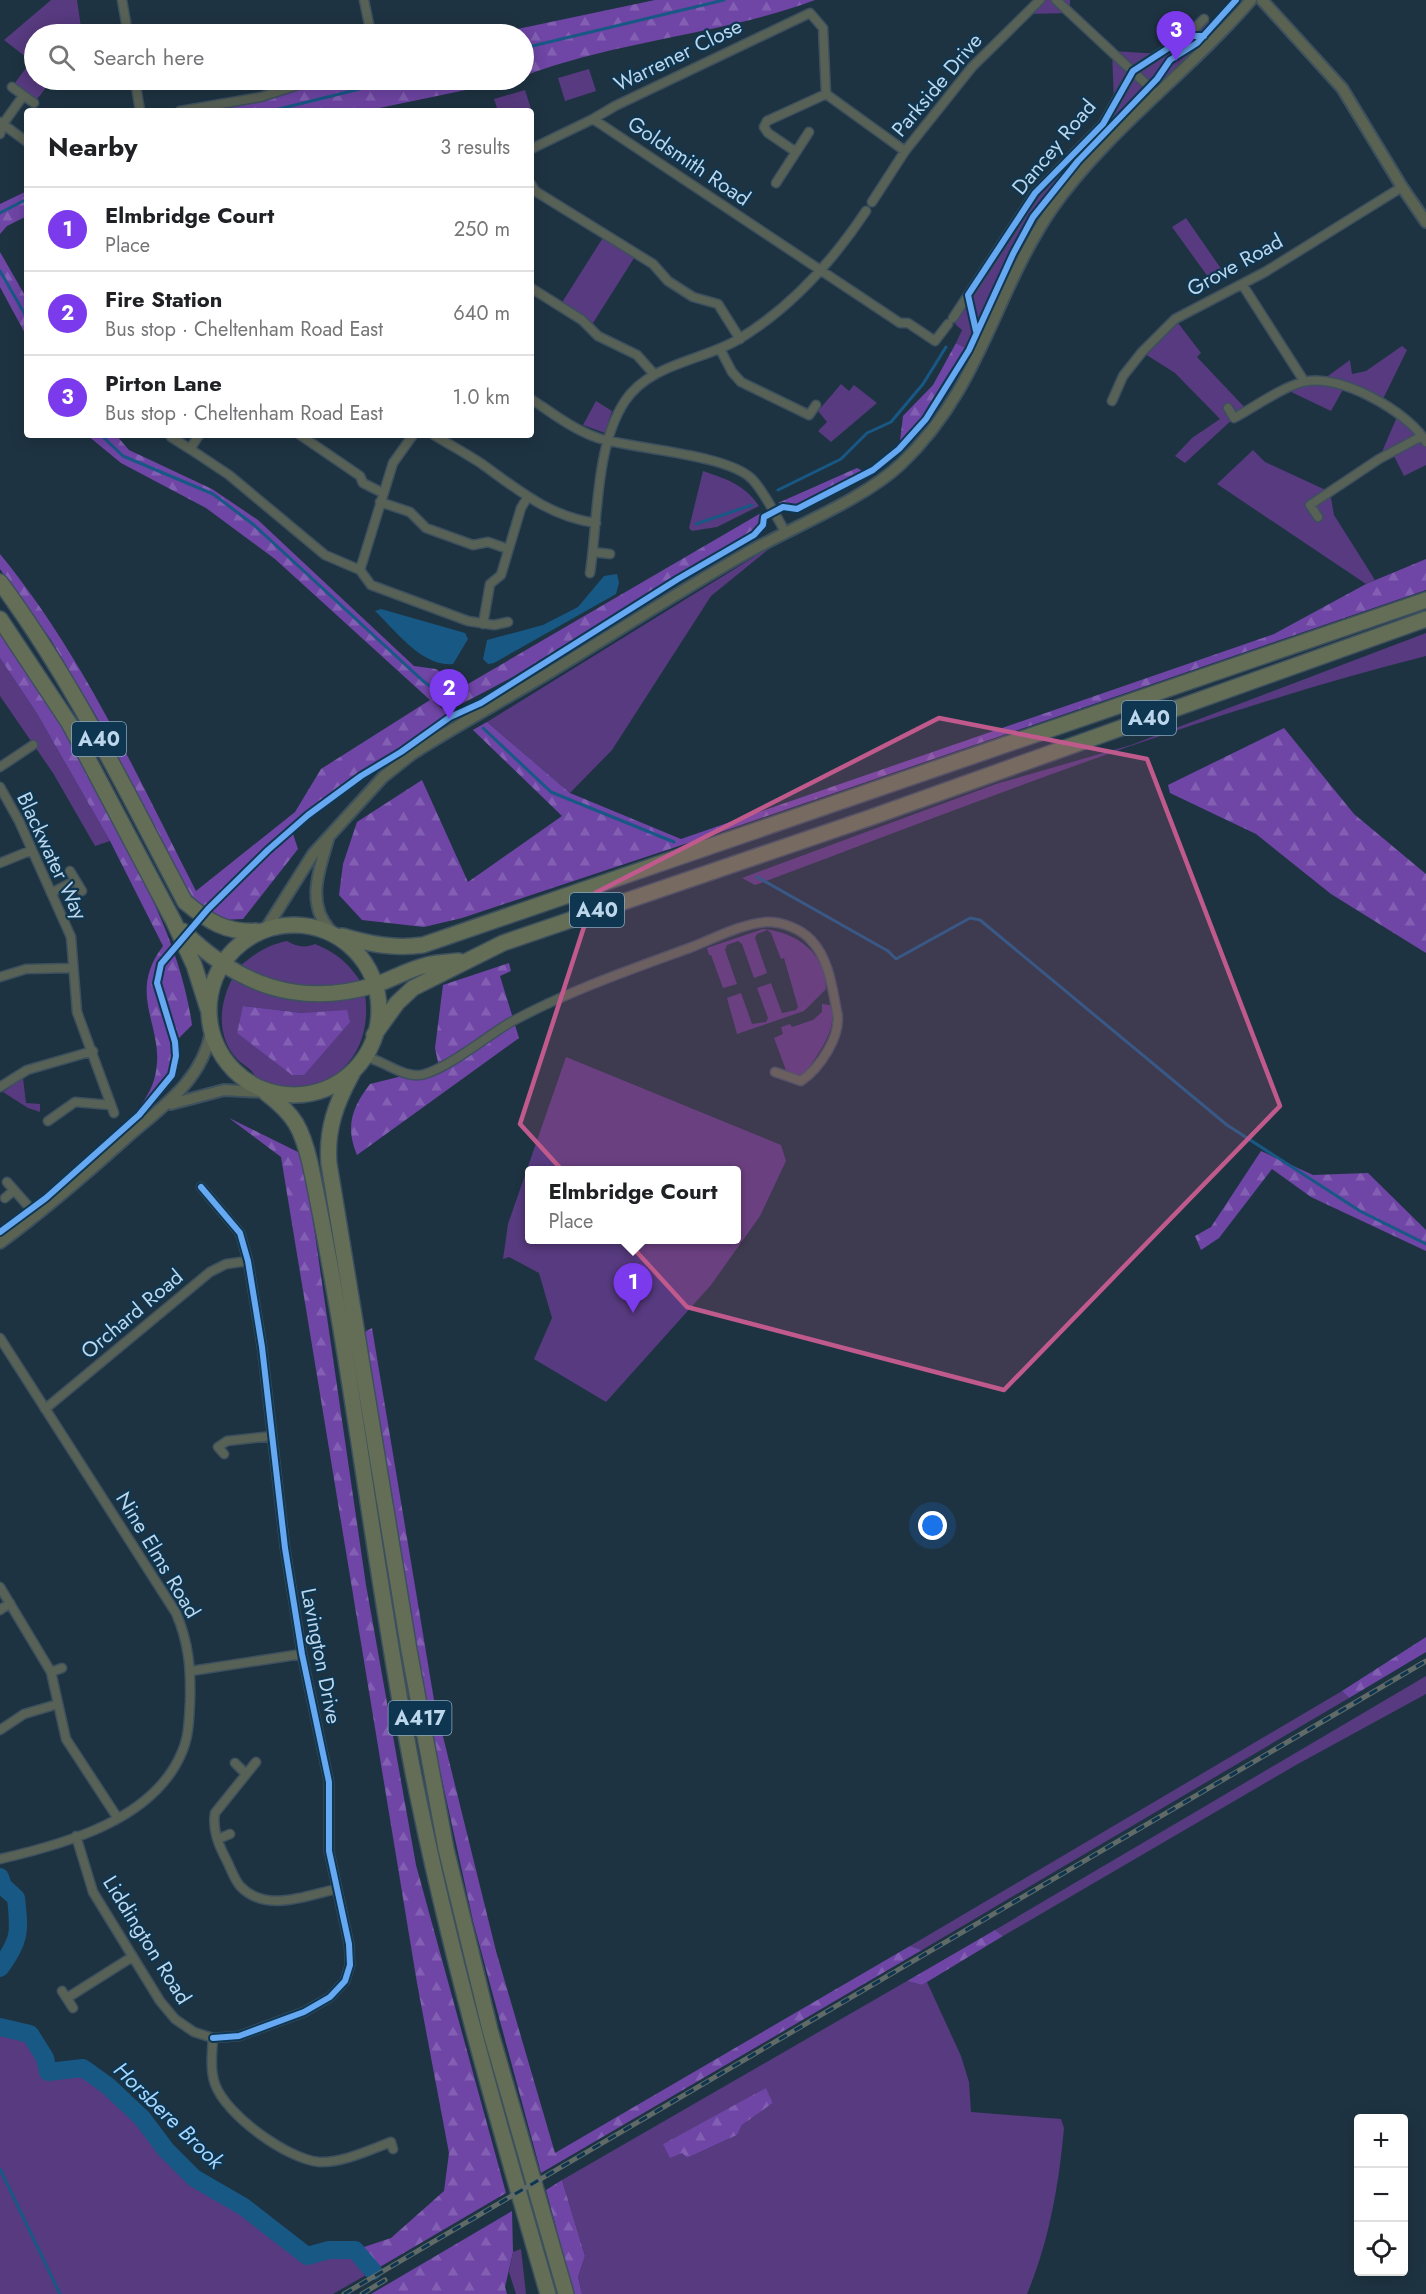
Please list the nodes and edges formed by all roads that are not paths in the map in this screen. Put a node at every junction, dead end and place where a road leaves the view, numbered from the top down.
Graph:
1 (122, 0) edge
2 (364, 0) edge
3 (1040, 0) edge
4 (1056, 0) edge
5 (1251, 0) edge
6 (1262, 0) edge
7 (1204, 19) dead end
8 (126, 24) edge
9 (369, 24) edge
10 (1133, 71) junction
11 (12, 87) dead end
12 (137, 90) edge
13 (283, 90) edge
14 (826, 94) junction
15 (1158, 94) junction
16 (23, 96) junction
17 (34, 104) dead end
18 (140, 108) edge
19 (197, 108) edge
20 (593, 119) junction
21 (2, 123) edge
22 (809, 132) dead end
23 (0, 134) edge
24 (24, 140) edge
25 (534, 148) edge
26 (905, 151) junction
27 (796, 152) junction
28 (776, 183) dead end
29 (1402, 187) junction
30 (534, 189) edge
31 (872, 202) dead end
32 (866, 211) dead end
33 (1426, 222) edge
34 (821, 272) junction
35 (1242, 284) junction
36 (534, 290) edge
37 (950, 321) joint
38 (740, 339) junction
39 (720, 349) junction
40 (654, 374) junction
41 (1304, 381) junction
42 (534, 401) edge
43 (1112, 401) dead end
44 (816, 405) dead end
45 (1228, 408) dead end
46 (173, 438) edge
47 (197, 438) edge
48 (304, 438) edge
49 (411, 438) edge
50 (439, 438) edge
51 (1424, 439) edge
52 (608, 440) junction
53 (190, 449) junction
54 (382, 498) junction
55 (527, 498) junction
56 (1318, 517) dead end
57 (596, 523) junction
58 (786, 533) junction
59 (508, 549) junction
60 (593, 552) junction
61 (610, 554) dead end
62 (360, 570) junction
63 (590, 573) dead end
64 (0, 582) edge
65 (1426, 600) edge
66 (0, 619) edge
67 (1426, 619) edge
68 (508, 622) dead end
69 (483, 624) junction
70 (33, 745) dead end
71 (20, 755) junction
72 (26, 764) dead end
73 (0, 767) edge
74 (0, 787) edge
75 (328, 839) junction
76 (32, 850) junction
77 (0, 863) edge
78 (70, 872) dead end
79 (75, 881) junction
80 (82, 891) dead end
81 (51, 894) junction
82 (174, 922) junction
83 (261, 929) junction
84 (336, 933) junction
85 (470, 959) junction
86 (225, 966) junction
87 (72, 968) junction
88 (0, 977) edge
89 (375, 985) junction
90 (209, 1012) junction
91 (211, 1032) junction
92 (374, 1035) junction
93 (93, 1051) junction
94 (366, 1056) junction
95 (775, 1072) dead end
96 (352, 1074) junction
97 (0, 1087) edge
98 (264, 1092) junction
99 (168, 1105) junction
100 (48, 1121) dead end
101 (7, 1182) dead end
102 (201, 1187) dead end
103 (14, 1190) junction
104 (219, 1191) dead end
105 (5, 1197) dead end
106 (212, 1199) junction
107 (37, 1216) junction
108 (0, 1243) edge
109 (248, 1261) junction
110 (0, 1338) edge
111 (45, 1409) junction
112 (272, 1436) junction
113 (218, 1446) dead end
114 (0, 1587) edge
115 (10, 1603) junction
116 (0, 1610) edge
117 (302, 1654) junction
118 (62, 1668) dead end
119 (191, 1671) junction
120 (51, 1672) junction
121 (58, 1704) junction
122 (0, 1730) edge
123 (256, 1762) dead end
124 (235, 1763) dead end
125 (246, 1774) junction
126 (117, 1817) junction
127 (230, 1834) dead end
128 (76, 1836) junction
129 (218, 1839) junction
130 (0, 1859) edge
131 (336, 1889) junction
132 (132, 1957) junction
133 (73, 2008) dead end
134 (213, 2038) junction
135 (390, 2142) dead end
136 (548, 2294) edge
137 (566, 2294) edge

1 - 8 street
2 - 9 street
3 - 26 street, Parkside Drive
4 - 10 street
5 - 15 main road
6 - 29 main road
7 - 10 street, Dancey Road
10 - 15 street
10 - 37 street, Dancey Road
11 - 16 street
12 - 18 street
13 - 19 street
14 - 20 street, Warrener Close
14 - 26 street
14 - 27 street
15 - 58 main road
16 - 17 street
16 - 21 street
20 - 25 street
20 - 34 street, Goldsmith Road
21 - 23 street
21 - 24 street
22 - 27 street
26 - 31 street, Parkside Drive
27 - 28 street
29 - 33 main road
29 - 35 street, Grove Road
30 - 38 street
32 - 34 street
34 - 37 street, Goldsmith Road
34 - 38 street
35 - 41 street
35 - 43 street, Grove Road
36 - 40 street
38 - 39 street
39 - 40 street
39 - 44 street
40 - 52 street
41 - 45 street
41 - 51 street
42 - 52 street
46 - 53 street
47 - 53 street
48 - 54 street
49 - 54 street
50 - 55 street
51 - 56 street
52 - 57 street
52 - 58 street
53 - 62 street
54 - 59 street
54 - 62 street
55 - 57 street
55 - 59 street
57 - 60 street
58 - 75 main road
59 - 69 street
60 - 61 street
60 - 63 street
62 - 69 street
64 - 83 highway, A40
65 - 84 highway, A40
66 - 82 highway, A40
67 - 85 highway, A40
68 - 69 street
70 - 71 street
71 - 72 street
71 - 73 street
74 - 76 street, Blackwater Way
75 - 83 main road
75 - 84 main road
76 - 77 street
76 - 81 street, Blackwater Way
78 - 79 street
79 - 80 street
79 - 81 street
81 - 87 street, Blackwater Way
82 - 86 highway, A40
82 - 90 highway, A40
83 - 84 highway, A40
83 - 86 highway, A40
84 - 89 highway, A40
85 - 89 highway, A40
85 - 92 highway, A40
86 - 89 highway, A40
86 - 90 highway, A40
87 - 88 street
87 - 93 street, Blackwater Way
89 - 92 highway, A40
90 - 91 highway, A40
91 - 98 highway, A40
91 - 99 main road
92 - 94 highway, A40
93 - 97 street
93 - 100 street, Blackwater Way
94 - 95 street
94 - 96 highway, A40
96 - 98 highway, A40
96 - 137 highway, A417
98 - 99 main road
98 - 136 highway, A417
99 - 107 main road
101 - 103 street
102 - 106 street, Lavington Drive
103 - 105 street
103 - 107 street
104 - 106 street
106 - 109 street, Lavington Drive
107 - 108 main road
109 - 111 street, Orchard Road
109 - 112 street, Lavington Drive
110 - 111 street, Nine Elms Road
111 - 119 street, Nine Elms Road
112 - 113 street
112 - 117 street, Lavington Drive
114 - 115 street
115 - 116 street
115 - 120 street
117 - 119 street
117 - 131 street, Lavington Drive
118 - 120 street
119 - 126 street, Nine Elms Road
120 - 121 street
121 - 122 street
121 - 126 street
123 - 125 street
124 - 125 street
125 - 129 street
126 - 128 street, Nine Elms Road
127 - 129 street
128 - 130 street, Nine Elms Road
128 - 132 street, Liddington Road
129 - 131 street
131 - 134 street, Lavington Drive
132 - 133 street
132 - 134 street, Liddington Road
134 - 135 street

